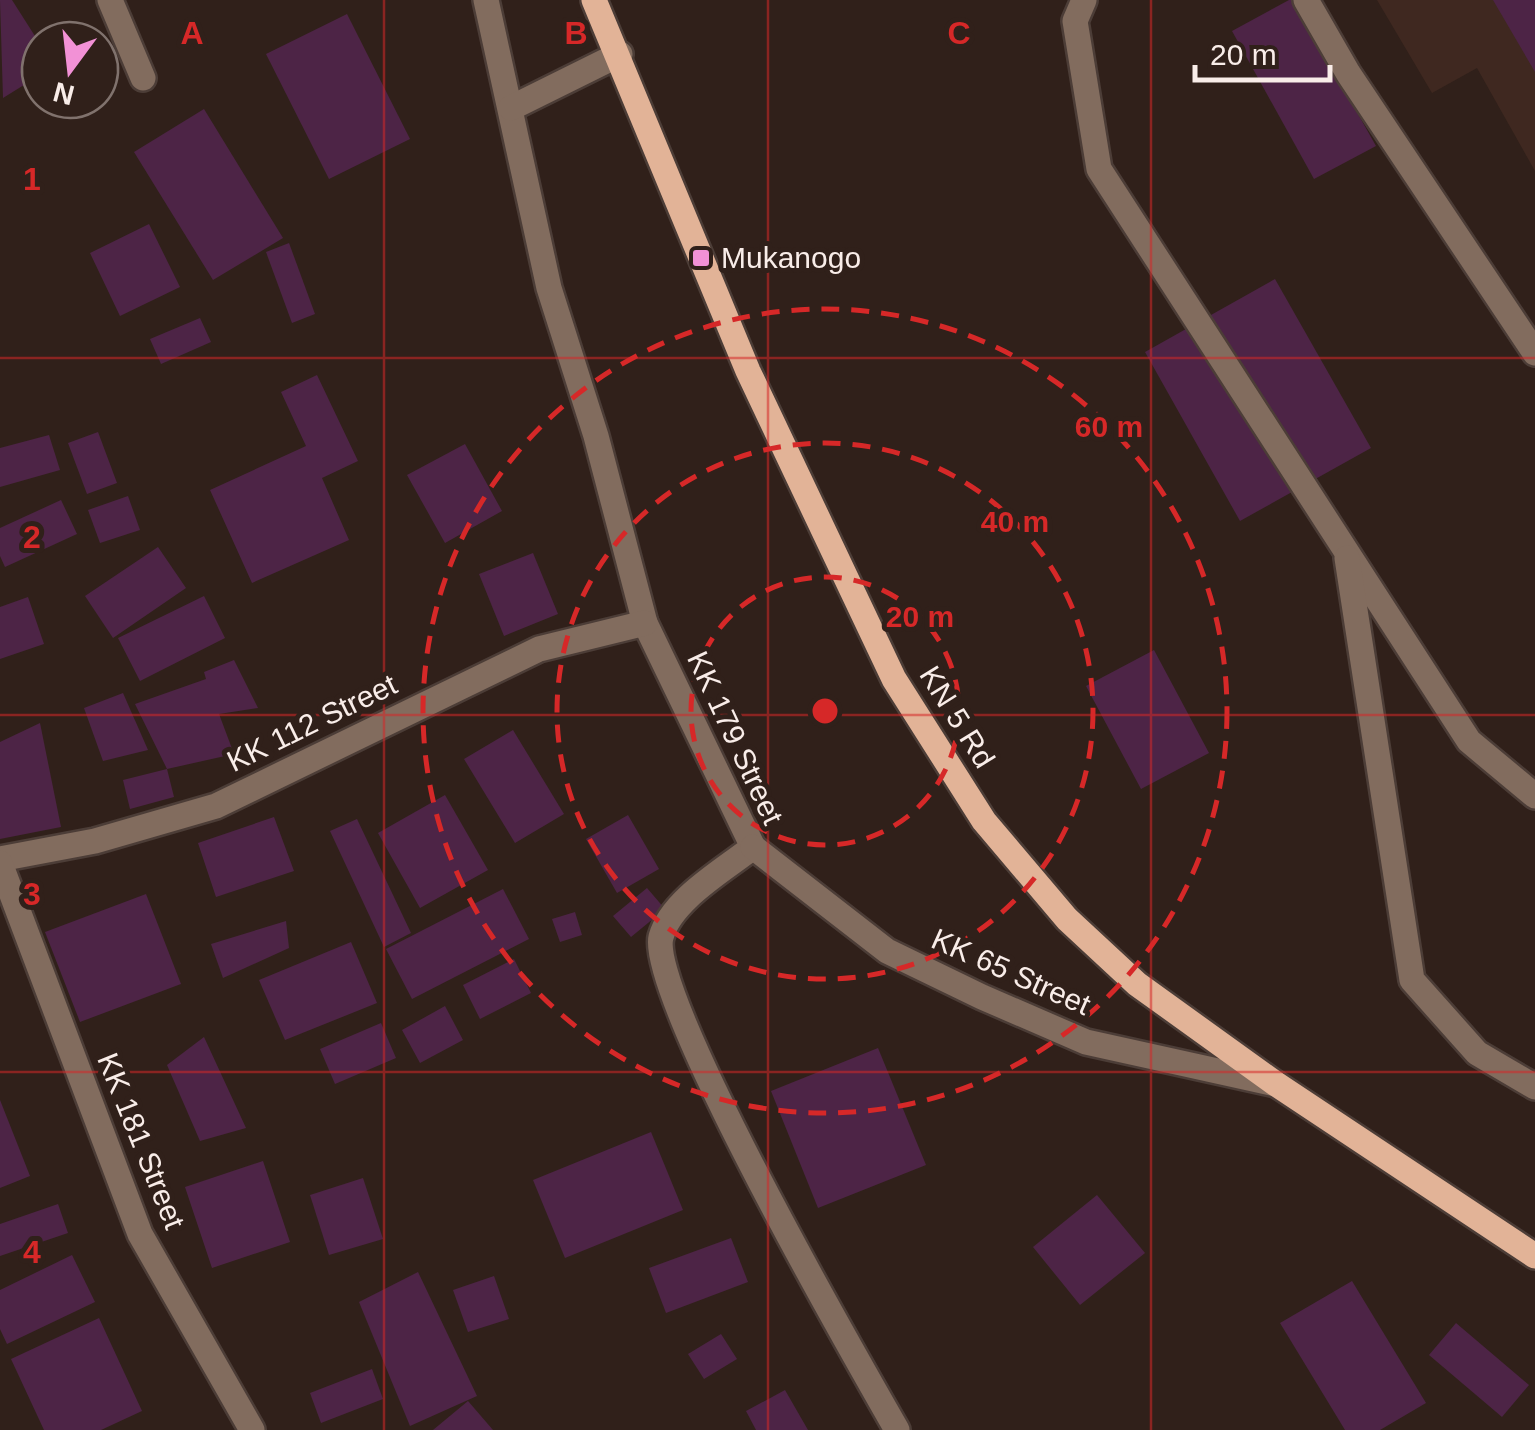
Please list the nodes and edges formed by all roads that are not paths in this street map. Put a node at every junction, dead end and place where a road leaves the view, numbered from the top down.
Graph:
1 (110, 0) edge
2 (486, 0) edge
3 (594, 0) edge
4 (1084, 0) edge
5 (1306, 0) edge
6 (620, 54) junction
7 (143, 78) dead end
8 (510, 108) junction
9 (1535, 352) edge
10 (1345, 548) junction
11 (645, 623) junction
12 (1535, 796) edge
13 (753, 847) junction
14 (0, 861) edge
15 (1276, 1084) junction
16 (1535, 1087) edge
17 (1535, 1256) edge
18 (252, 1430) edge
19 (897, 1430) edge

1 - 7 street
2 - 8 street, KK 179 Street
3 - 6 main road, KN 5 Rd
4 - 10 street
5 - 9 street
6 - 8 street
6 - 15 main road, KN 5 Rd
8 - 11 street, KK 179 Street
10 - 12 street
10 - 16 street
11 - 13 street, KK 179 Street
11 - 14 street, KK 112 Street
13 - 15 street, KK 65 Street
13 - 19 street, KK 179 Street
14 - 18 street, KK 181 Street
15 - 17 main road, KN 5 Rd

